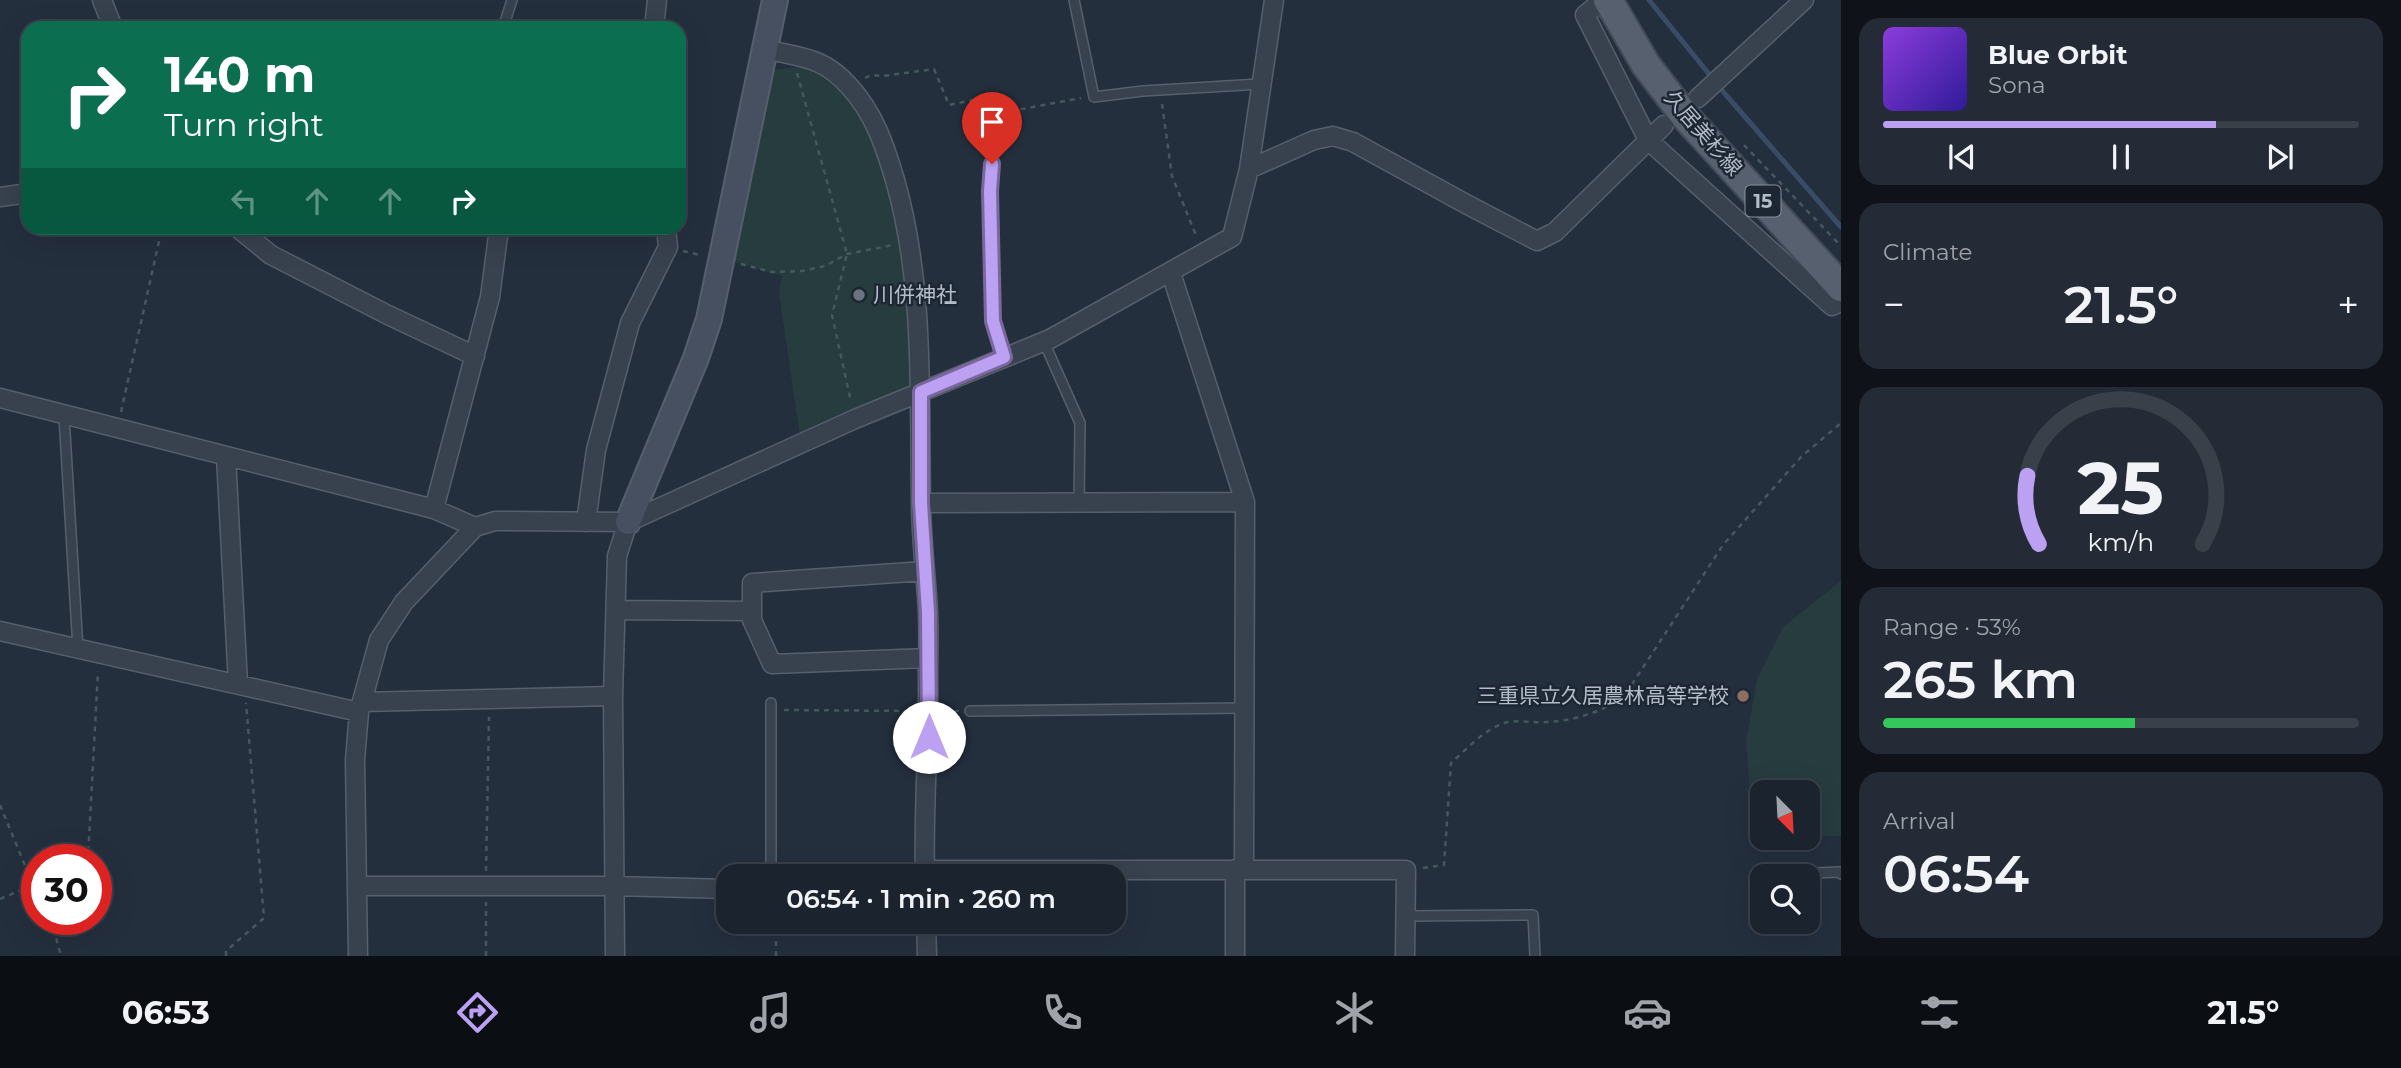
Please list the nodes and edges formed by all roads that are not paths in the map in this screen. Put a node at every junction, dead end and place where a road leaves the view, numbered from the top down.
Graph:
1 (102, 0) edge
2 (512, 0) edge
3 (657, 0) edge
4 (775, 0) edge
5 (1074, 0) edge
6 (1275, 0) edge
7 (1606, 0) edge
8 (1804, 0) edge
9 (110, 21) edge
10 (505, 21) edge
11 (655, 21) edge
12 (765, 49) junction
13 (1260, 85) junction
14 (1708, 89) dead end
15 (991, 115) road end
16 (1664, 125) dead end
17 (1648, 140) junction
18 (1249, 169) junction
19 (21, 194) edge
20 (0, 197) edge
21 (247, 235) edge
22 (498, 235) edge
23 (667, 235) edge
24 (1171, 273) junction
25 (1841, 286) edge
26 (1841, 302) edge
27 (1044, 342) junction
28 (475, 356) junction
29 (1004, 357) junction
30 (921, 392) junction
31 (0, 398) edge
32 (64, 416) junction
33 (226, 457) junction
34 (1245, 502) junction
35 (921, 503) junction
36 (1079, 503) junction
37 (434, 509) junction
38 (586, 522) junction
39 (628, 522) junction
40 (475, 527) junction
41 (925, 571) junction
42 (616, 610) junction
43 (752, 611) junction
44 (0, 631) edge
45 (78, 649) junction
46 (928, 658) junction
47 (241, 685) junction
48 (613, 696) junction
49 (360, 707) junction
50 (771, 707) road end
51 (1244, 708) junction
52 (970, 711) road end
53 (771, 864) edge
54 (925, 864) edge
55 (1239, 869) junction
56 (1126, 870) edge
57 (1820, 873) edge
58 (1841, 874) edge
59 (358, 886) junction
60 (614, 886) junction
61 (716, 889) edge
62 (1405, 916) junction
63 (926, 934) edge
64 (358, 956) edge
65 (615, 956) edge
66 (927, 956) edge
67 (1235, 956) edge
68 (1405, 956) edge
69 (1535, 956) edge

1 - 9 street
2 - 10 lane
3 - 11 street
4 - 12 street
5 - 13 lane
6 - 13 street
7 - 17 street
7 - 25 main road, 久居美杉線 / 15
8 - 14 street
12 - 30 street
12 - 39 street
13 - 18 street
15 - 29 lane
16 - 17 street
17 - 18 street
17 - 26 street
18 - 24 street
19 - 20 street
21 - 28 street
22 - 28 street
23 - 38 street
24 - 27 street
24 - 34 street
27 - 29 street
27 - 36 lane
28 - 37 street
29 - 30 street
30 - 35 street
30 - 39 street
31 - 32 street
32 - 33 street
32 - 45 lane
33 - 37 street
33 - 47 street
34 - 36 street
34 - 51 street
35 - 36 street
35 - 41 street
37 - 40 street
38 - 39 street
38 - 40 street
39 - 42 street
40 - 49 street
41 - 43 street
41 - 46 street
42 - 43 street
42 - 48 street
43 - 46 street
44 - 45 street
45 - 47 street
46 - 54 street
47 - 49 street
48 - 49 street
48 - 60 street
49 - 59 street
50 - 53 lane
51 - 52 lane
51 - 55 street
55 - 56 street
55 - 62 street
55 - 67 street
57 - 58 lane
59 - 60 street
59 - 64 street
60 - 61 street
60 - 65 street
62 - 68 street
62 - 69 lane
63 - 66 street

